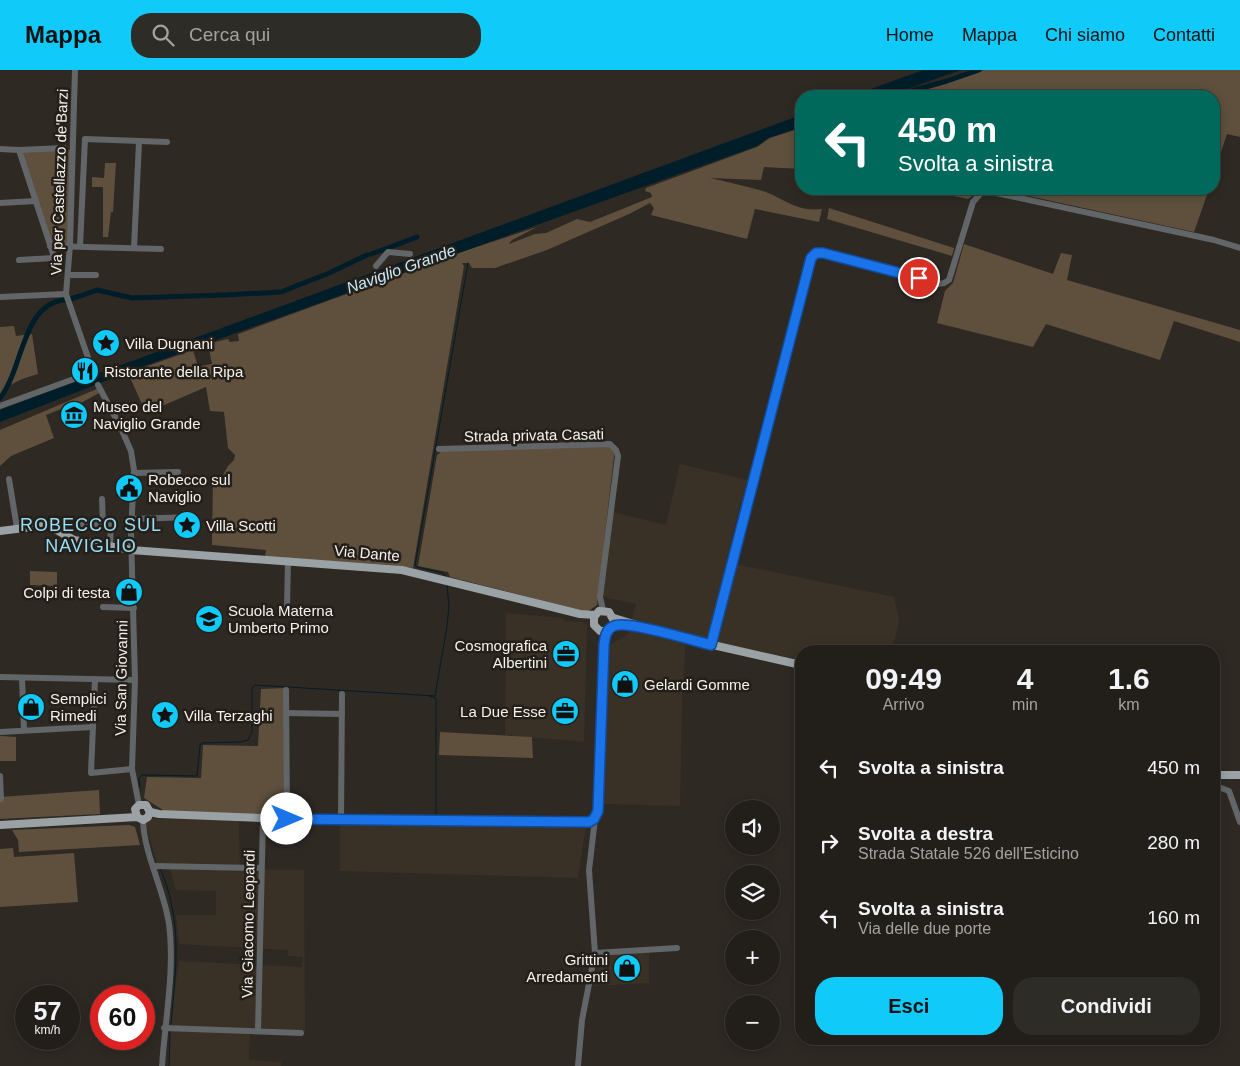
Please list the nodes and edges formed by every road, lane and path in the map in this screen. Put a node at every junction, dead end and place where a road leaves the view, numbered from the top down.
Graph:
1 (75, 70) edge
2 (139, 142) junction
3 (167, 142) dead end
4 (64, 148) dead end
5 (0, 149) edge
6 (20, 150) junction
7 (979, 195) edge
8 (1006, 195) edge
9 (36, 201) junction
10 (0, 203) edge
11 (70, 245) junction
12 (50, 246) junction
13 (80, 246) junction
14 (134, 248) junction
15 (1240, 248) edge
16 (161, 249) dead end
17 (410, 254) dead end
18 (54, 258) junction
19 (19, 260) dead end
20 (376, 266) dead end
21 (59, 272) dead end
22 (69, 275) junction
23 (96, 275) dead end
24 (66, 294) junction
25 (0, 297) edge
26 (98, 385) dead end
27 (0, 406) edge
28 (439, 449) dead end
29 (178, 472) dead end
30 (134, 474) junction
31 (9, 479) dead end
32 (102, 499) dead end
33 (191, 517) dead end
34 (132, 520) junction
35 (103, 525) junction
36 (17, 528) junction
37 (0, 531) edge
38 (59, 531) junction
39 (110, 545) junction
40 (131, 550) junction
41 (288, 560) junction
42 (103, 607) dead end
43 (134, 608) junction
44 (287, 608) dead end
45 (603, 610) junction
46 (595, 614) junction
47 (612, 625) junction
48 (598, 630) junction
49 (711, 645) junction
50 (604, 652) junction
51 (795, 664) edge
52 (0, 677) edge
53 (22, 678) junction
54 (95, 679) junction
55 (134, 680) junction
56 (286, 690) dead end
57 (342, 694) dead end
58 (287, 714) junction
59 (342, 714) junction
60 (93, 727) junction
61 (24, 730) junction
62 (0, 732) edge
63 (132, 769) junction
64 (1220, 775) edge
65 (1240, 775) edge
66 (0, 776) edge
67 (1220, 788) edge
68 (2, 799) dead end
69 (139, 805) junction
70 (150, 812) junction
71 (263, 818) junction
72 (140, 819) junction
73 (287, 819) junction
74 (594, 819) junction
75 (341, 820) junction
76 (1240, 822) edge
77 (0, 825) edge
78 (154, 866) junction
79 (261, 868) junction
80 (677, 948) dead end
81 (595, 953) junction
82 (164, 1028) junction
83 (258, 1030) junction
84 (301, 1033) dead end
85 (162, 1066) edge
86 (578, 1066) edge

1 - 11 street, Via per Castellazzo de'Barzi
2 - 3 street
2 - 13 street
2 - 14 street
4 - 6 street
5 - 6 street
6 - 9 street
7 - 49 street
8 - 15 street
9 - 10 street
9 - 12 street
11 - 12 street
11 - 13 street
11 - 22 street, Via per Castellazzo de'Barzi
12 - 18 street
13 - 14 street
14 - 16 street
17 - 20 street
18 - 19 street
18 - 21 street
22 - 23 street
22 - 24 street, Via per Castellazzo de'Barzi
24 - 25 street
24 - 27 street
26 - 30 street, Via San Giovanni
28 - 45 street, Strada privata Casati
29 - 30 street
30 - 34 street, Via San Giovanni
31 - 36 street
32 - 35 street
33 - 34 street
34 - 40 street, Via San Giovanni
35 - 38 street
35 - 39 street
36 - 37 main road
36 - 38 main road, Via Dante
38 - 39 main road, Via Dante
39 - 40 main road, Via Dante
40 - 41 main road, Via Dante
40 - 43 street, Via San Giovanni
41 - 44 street
41 - 46 main road, Via Dante
42 - 43 street
43 - 55 street, Via San Giovanni
45 - 46 main road
45 - 47 main road
46 - 48 main road
47 - 48 main road
47 - 49 main road
47 - 50 main road
48 - 50 main road
49 - 51 main road
50 - 74 main road
52 - 53 street
53 - 54 street
53 - 61 street
54 - 55 street
54 - 60 street
55 - 63 street, Via San Giovanni
56 - 58 street
57 - 59 street
58 - 59 street
58 - 73 street
59 - 75 street
60 - 61 street
60 - 63 street
61 - 62 street
63 - 69 street, Via San Giovanni
64 - 65 main road
66 - 68 street
67 - 76 street
69 - 70 main road
69 - 72 main road
70 - 71 main road
70 - 72 main road
71 - 73 main road
71 - 79 street, Via Giacomo Leopardi
72 - 77 main road
72 - 78 street
73 - 75 main road
74 - 75 main road
74 - 81 street
78 - 79 street
78 - 82 street
79 - 83 street, Via Giacomo Leopardi
80 - 81 street
81 - 86 street
82 - 83 street
82 - 85 street
83 - 84 street

